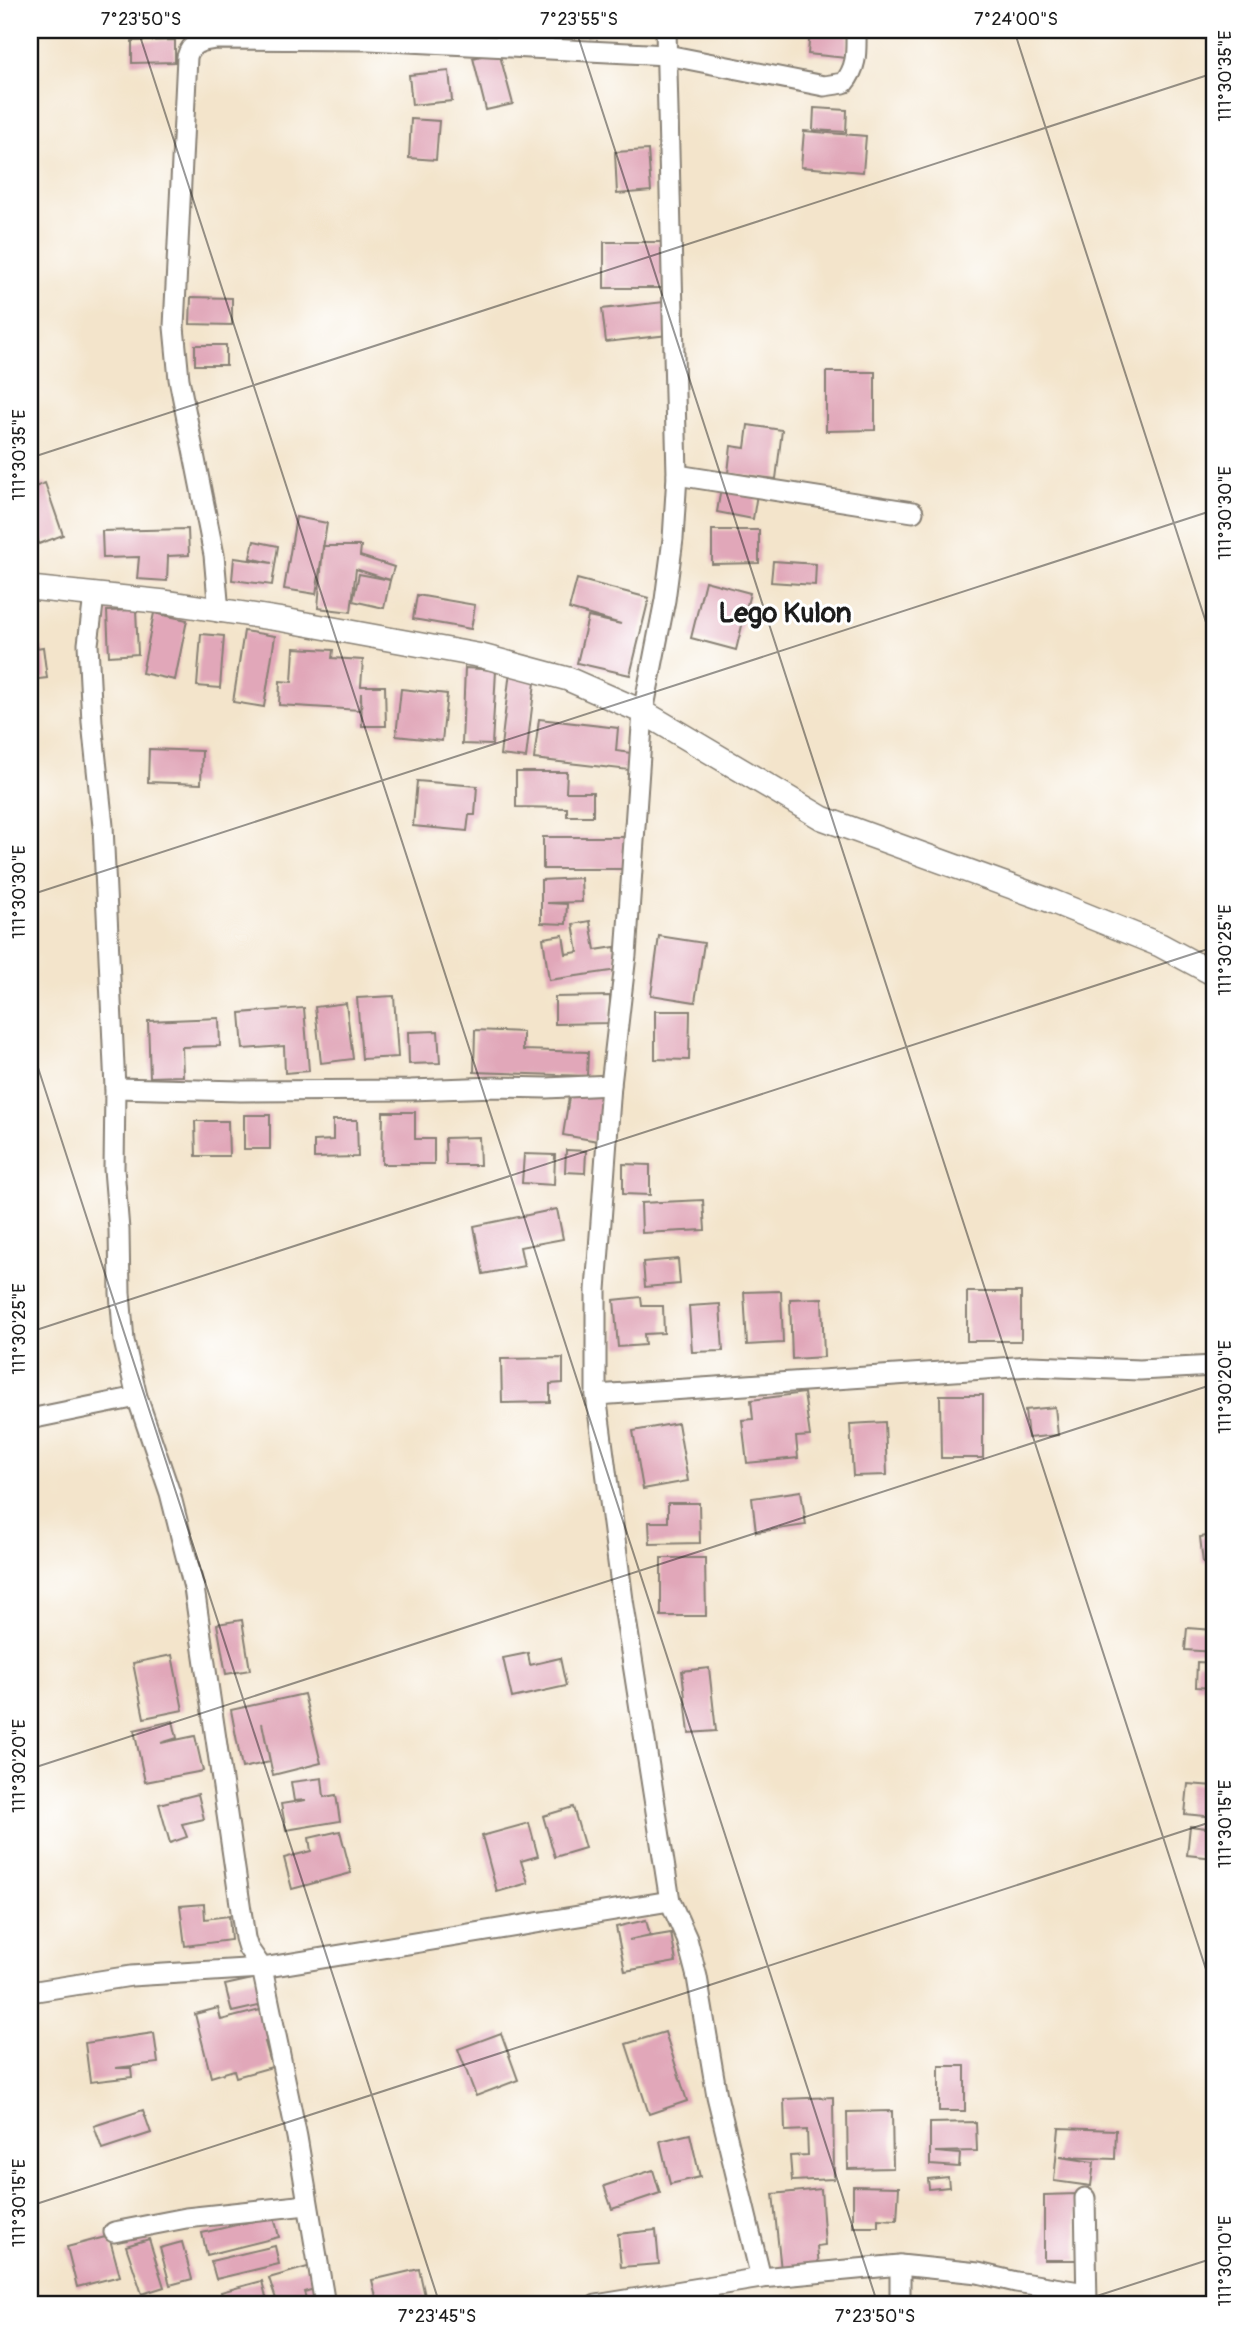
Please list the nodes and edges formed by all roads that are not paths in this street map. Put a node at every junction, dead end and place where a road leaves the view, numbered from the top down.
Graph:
1 (666, 30) edge
2 (856, 30) edge
3 (667, 55) junction
4 (677, 475) junction
5 (913, 512) dead end
6 (30, 588) edge
7 (94, 596) junction
8 (219, 612) junction
9 (643, 712) junction
10 (1214, 974) edge
11 (611, 1085) junction
12 (115, 1087) junction
13 (1214, 1366) edge
14 (596, 1395) junction
15 (137, 1397) junction
16 (30, 1419) edge
17 (670, 1901) junction
18 (262, 1968) junction
19 (30, 1992) edge
20 (1085, 2198) dead end
21 (307, 2205) junction
22 (114, 2232) dead end
23 (900, 2265) junction
24 (761, 2278) junction
25 (1086, 2299) edge
26 (325, 2305) edge
27 (596, 2305) edge
28 (900, 2305) edge

1 - 3 street
2 - 3 street
3 - 4 street
3 - 8 street
4 - 5 street
4 - 9 street
6 - 7 street
7 - 8 street
7 - 12 street
8 - 9 street
9 - 10 street
9 - 11 street
11 - 12 street
11 - 14 street
12 - 15 street
13 - 14 street
14 - 17 street
15 - 16 street
15 - 18 street
17 - 18 street
17 - 24 street
18 - 19 street
18 - 21 street
20 - 25 street
21 - 22 street
21 - 26 street
23 - 24 street
23 - 25 street
23 - 28 street
24 - 27 street

